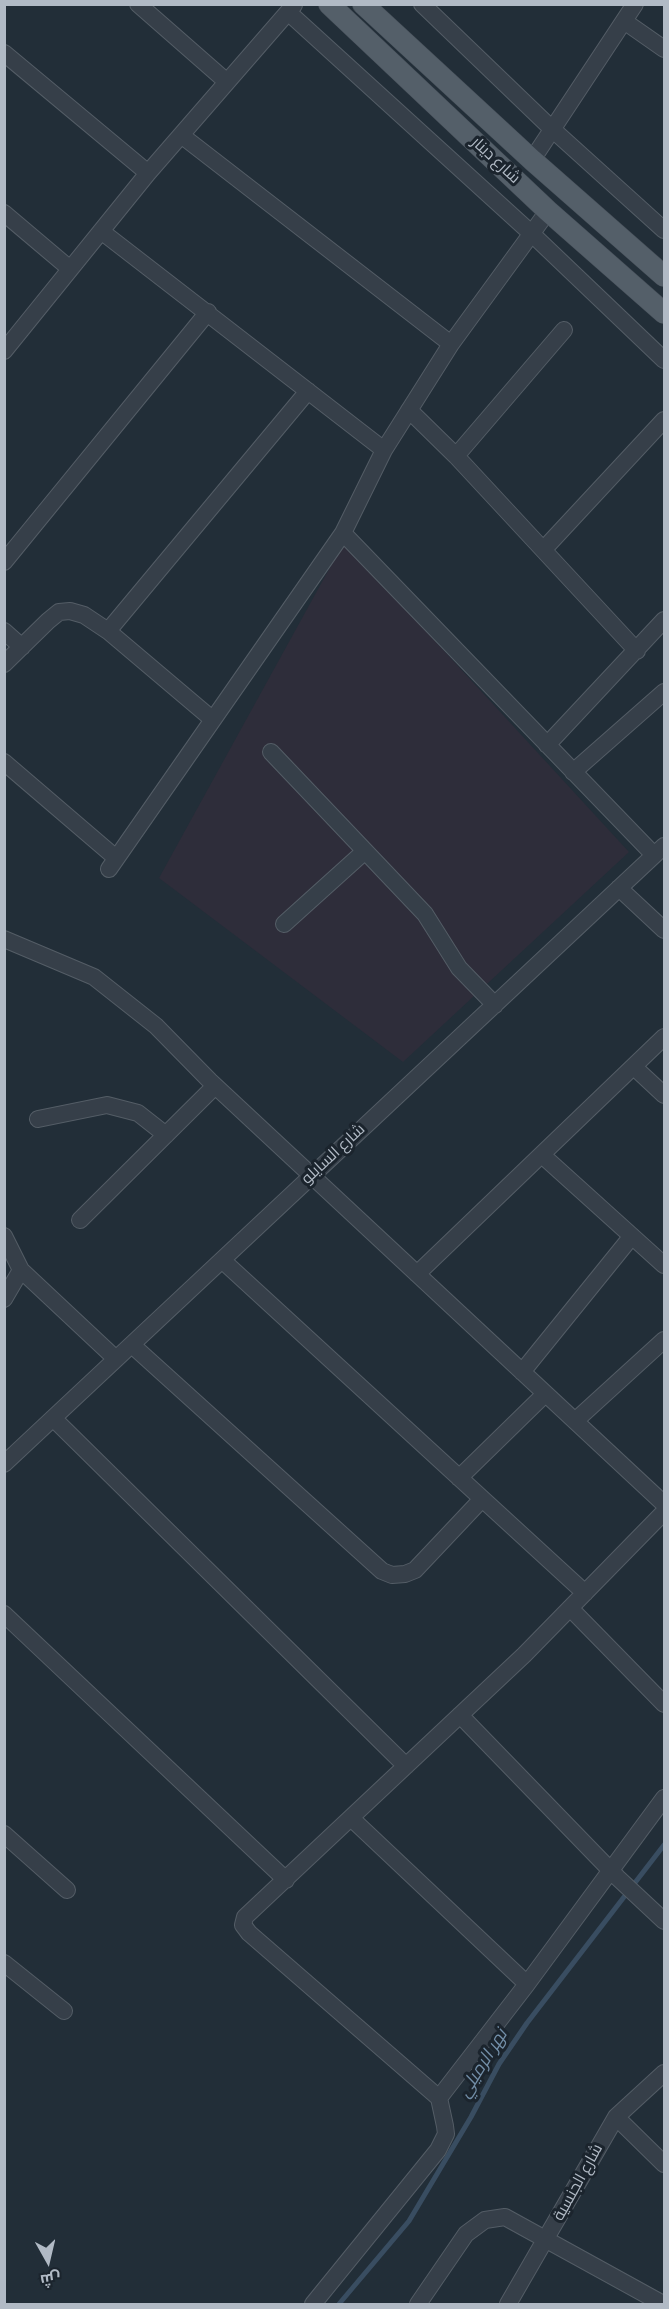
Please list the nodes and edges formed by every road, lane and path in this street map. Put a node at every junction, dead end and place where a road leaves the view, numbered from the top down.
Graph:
1 (138, 4) edge
2 (329, 4) edge
3 (363, 4) edge
4 (422, 4) edge
5 (635, 4) edge
6 (291, 8) edge
7 (624, 21) junction
8 (664, 49) edge
9 (4, 53) edge
10 (227, 82) junction
11 (551, 128) junction
12 (181, 135) junction
13 (532, 160) junction
14 (148, 173) junction
15 (548, 211) junction
16 (4, 213) edge
17 (664, 230) edge
18 (101, 231) junction
19 (532, 234) junction
20 (69, 268) junction
21 (664, 276) edge
22 (208, 312) junction
23 (664, 313) edge
24 (564, 330) dead end
25 (451, 344) junction
26 (4, 351) edge
27 (664, 360) edge
28 (308, 392) junction
29 (409, 410) junction
30 (664, 420) edge
31 (384, 450) junction
32 (456, 456) junction
33 (343, 533) junction
34 (544, 549) junction
35 (4, 562) edge
36 (664, 620) edge
37 (4, 631) edge
38 (108, 631) junction
39 (22, 647) junction
40 (637, 651) junction
41 (4, 664) edge
42 (664, 692) edge
43 (212, 719) junction
44 (547, 745) junction
45 (271, 752) dead end
46 (4, 762) edge
47 (573, 772) junction
48 (659, 850) edge
49 (365, 851) junction
50 (619, 888) junction
51 (284, 924) dead end
52 (664, 930) edge
53 (4, 939) edge
54 (495, 1005) junction
55 (664, 1037) edge
56 (634, 1067) junction
57 (215, 1086) junction
58 (664, 1095) edge
59 (38, 1119) dead end
60 (165, 1135) junction
61 (542, 1155) junction
62 (313, 1175) junction
63 (80, 1220) dead end
64 (4, 1236) edge
65 (632, 1236) junction
66 (222, 1260) junction
67 (664, 1265) edge
68 (21, 1270) junction
69 (417, 1274) junction
70 (4, 1299) edge
71 (664, 1340) edge
72 (132, 1344) junction
73 (116, 1359) junction
74 (522, 1372) junction
75 (545, 1394) junction
76 (53, 1418) junction
77 (575, 1421) junction
78 (4, 1464) edge
79 (459, 1478) junction
80 (482, 1499) junction
81 (664, 1504) edge
82 (664, 1512) edge
83 (585, 1593) junction
84 (570, 1608) junction
85 (4, 1614) edge
86 (664, 1704) edge
87 (460, 1715) junction
88 (406, 1766) junction
89 (664, 1798) edge
90 (351, 1818) junction
91 (4, 1834) edge
92 (614, 1875) junction
93 (286, 1880) junction
94 (67, 1890) dead end
95 (664, 1921) edge
96 (4, 1963) edge
97 (527, 1984) junction
98 (64, 2011) dead end
99 (664, 2073) edge
100 (439, 2098) junction
101 (616, 2117) junction
102 (664, 2164) edge
103 (547, 2240) junction
104 (313, 2304) edge
105 (418, 2304) edge
106 (508, 2304) edge
107 (663, 2304) edge

1 - 10 street
2 - 15 main road, شارع دينار
3 - 13 main road, شارع دينار
4 - 11 street
5 - 7 street
6 - 10 street
6 - 19 street
7 - 8 street
7 - 11 street
9 - 14 street
10 - 12 street
11 - 13 street
11 - 17 street
12 - 14 street
12 - 25 street
13 - 21 main road, شارع دينار
14 - 18 street
15 - 19 street
15 - 23 main road, شارع دينار
16 - 20 street
18 - 20 street
18 - 22 street
19 - 25 street
19 - 27 street
20 - 26 street
22 - 28 street
22 - 35 street
24 - 32 street
25 - 29 street
28 - 31 street
28 - 38 street
29 - 31 street
29 - 32 street
30 - 34 street
31 - 33 street
32 - 34 street
33 - 43 street
33 - 44 street
34 - 40 street
36 - 40 street
37 - 39 street
38 - 39 street
38 - 43 street
39 - 41 street
40 - 44 street
42 - 47 street
43 - 46 street
44 - 47 street
45 - 49 street
47 - 48 street
48 - 50 street, شارع السايلو
49 - 51 street
49 - 54 street
50 - 52 street
50 - 54 street, شارع السايلو
53 - 57 street
54 - 62 street, شارع السايلو
55 - 56 street
56 - 58 street
56 - 61 street
57 - 60 street
57 - 62 street
59 - 60 street
60 - 63 street
61 - 65 street
61 - 69 street
62 - 66 street, شارع السايلو
62 - 69 street
64 - 68 street
65 - 67 street
65 - 74 street
66 - 72 street, شارع السايلو
66 - 79 street
68 - 70 street
68 - 73 street
69 - 74 street
71 - 77 street
72 - 73 street, شارع السايلو
72 - 80 street
73 - 76 street, شارع السايلو
74 - 75 street
75 - 77 street
75 - 79 street
76 - 78 street, شارع السايلو
76 - 88 street
77 - 81 street
79 - 80 street
80 - 83 street
82 - 83 street
83 - 84 street
84 - 86 street
84 - 87 street
85 - 93 street
87 - 88 street
87 - 92 street
88 - 90 street
89 - 92 street
90 - 93 street
90 - 97 street
91 - 94 street
92 - 95 street
92 - 97 street
93 - 100 street
96 - 98 street
97 - 100 street
99 - 101 street, شارع الجنسية
100 - 104 street
101 - 102 street
101 - 103 street, شارع الجنسية
103 - 105 street
103 - 106 street, شارع الجنسية
103 - 107 street

